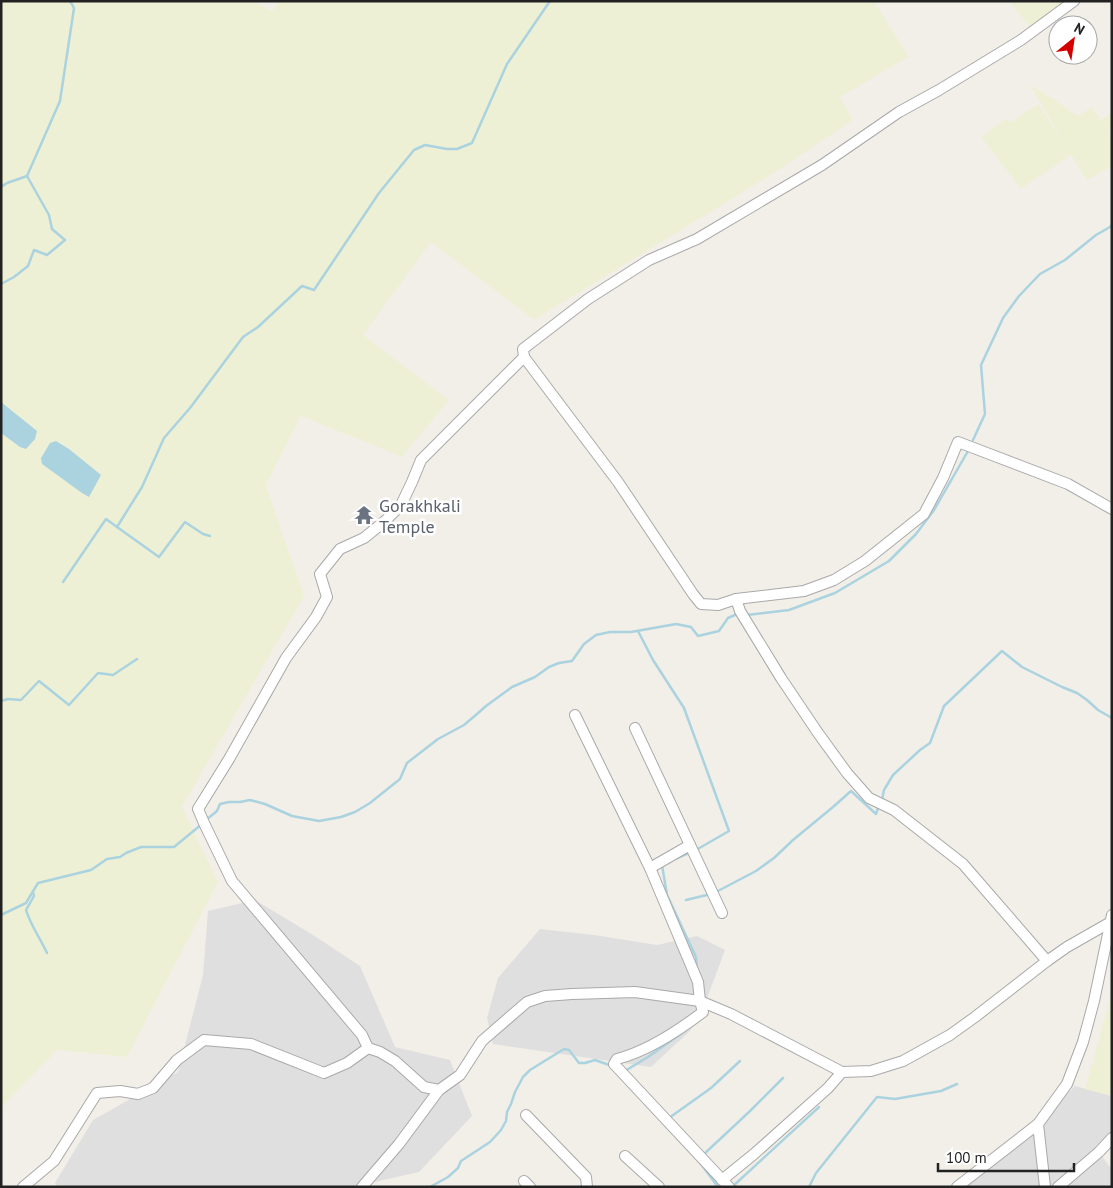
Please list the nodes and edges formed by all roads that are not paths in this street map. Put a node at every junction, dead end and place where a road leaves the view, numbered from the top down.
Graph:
1 (1074, 1) edge
2 (524, 357) junction
3 (1112, 509) edge
4 (736, 599) junction
5 (575, 715) dead end
6 (635, 728) dead end
7 (690, 845) junction
8 (650, 868) junction
9 (722, 913) dead end
10 (1111, 919) edge
11 (1108, 947) edge
12 (1047, 961) junction
13 (700, 1002) junction
14 (368, 1048) junction
15 (842, 1072) junction
16 (439, 1090) junction
17 (526, 1115) dead end
18 (1038, 1124) junction
19 (1112, 1138) edge
20 (625, 1156) dead end
21 (725, 1184) edge
22 (23, 1187) edge
23 (362, 1187) edge
24 (587, 1187) edge
25 (658, 1187) edge
26 (957, 1187) edge
27 (1044, 1187) edge
28 (1058, 1187) edge

1 - 2 street
2 - 4 street
2 - 14 street
3 - 4 street
4 - 12 street
5 - 8 street
6 - 7 street
7 - 8 street
7 - 9 street
8 - 13 street
10 - 11 street
10 - 12 street
11 - 18 street
12 - 15 street
13 - 15 street
13 - 16 street
13 - 21 street
14 - 16 street
14 - 22 street
15 - 21 street
16 - 23 street
17 - 24 street
18 - 26 street
18 - 27 street
19 - 28 street
20 - 25 street

